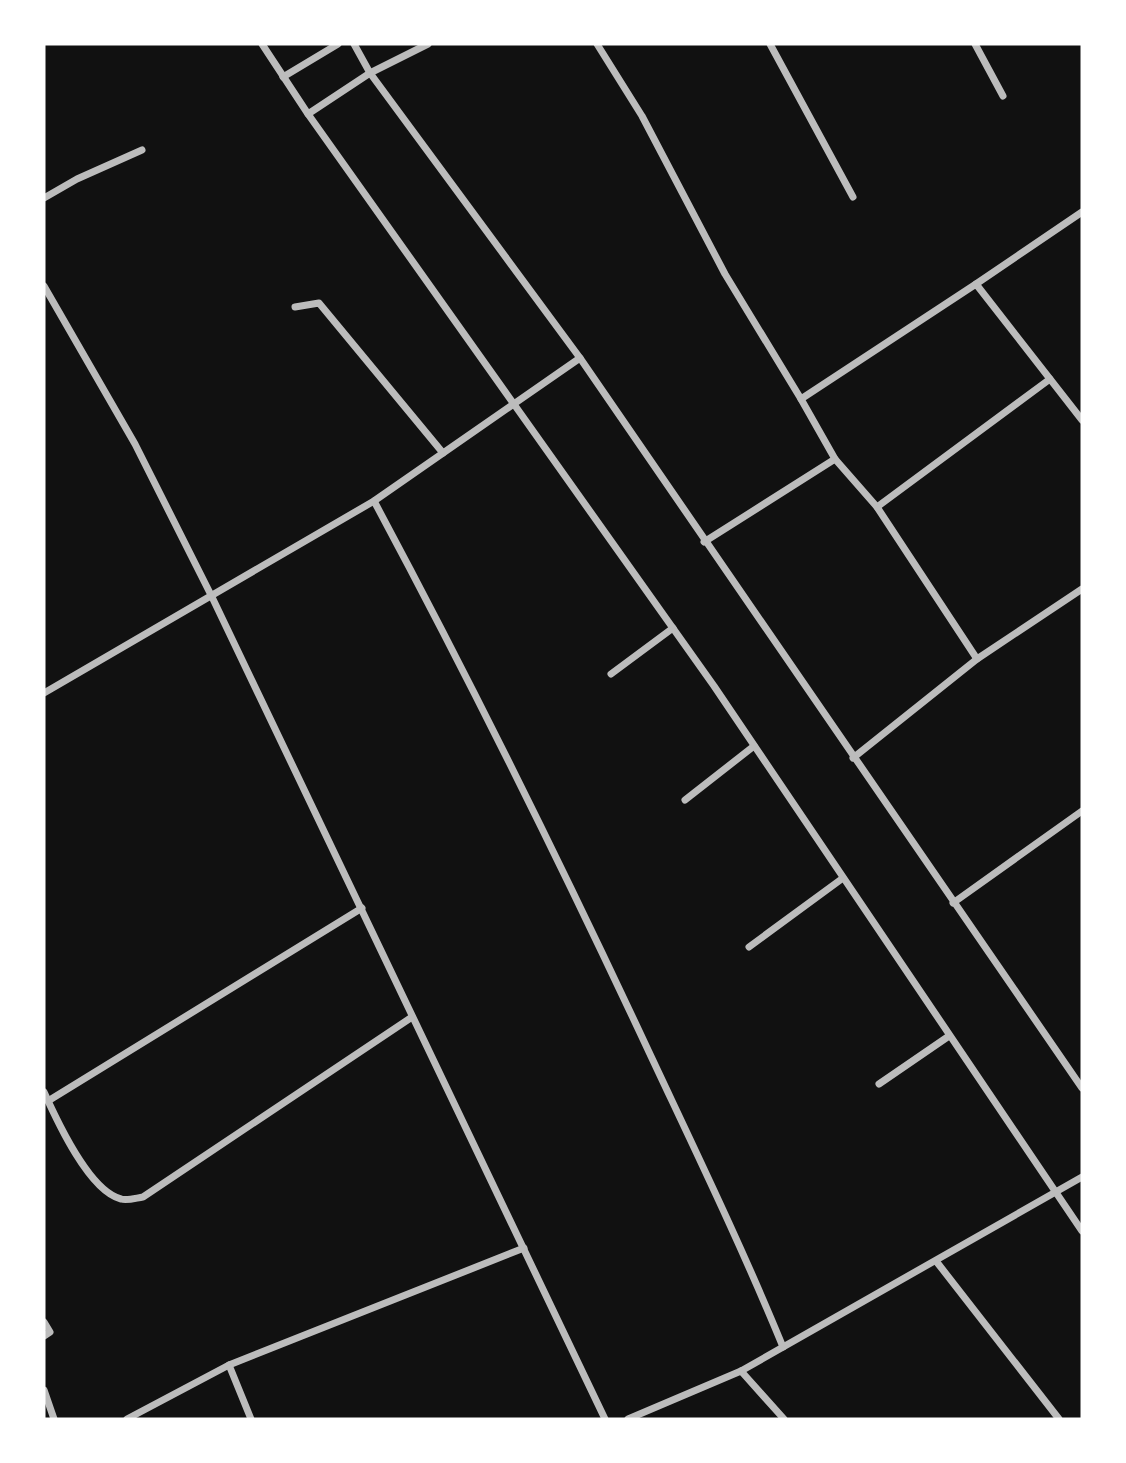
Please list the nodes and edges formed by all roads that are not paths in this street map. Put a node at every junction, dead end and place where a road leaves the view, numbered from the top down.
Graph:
1 (262, 44) edge
2 (338, 44) edge
3 (354, 44) edge
4 (428, 44) edge
5 (597, 44) edge
6 (770, 44) edge
7 (975, 44) edge
8 (370, 73) junction
9 (284, 77) junction
10 (1003, 96) dead end
11 (308, 114) junction
12 (142, 150) dead end
13 (45, 195) edge
14 (853, 197) dead end
15 (1082, 212) edge
16 (976, 284) junction
17 (44, 286) edge
18 (295, 307) dead end
19 (580, 358) junction
20 (1050, 379) junction
21 (801, 399) junction
22 (514, 404) junction
23 (1082, 420) edge
24 (443, 453) junction
25 (835, 459) junction
26 (374, 501) junction
27 (877, 507) junction
28 (704, 542) junction
29 (1082, 589) edge
30 (212, 597) junction
31 (673, 628) junction
32 (977, 659) junction
33 (611, 674) dead end
34 (44, 693) edge
35 (754, 746) junction
36 (853, 758) junction
37 (685, 800) dead end
38 (1082, 811) edge
39 (843, 878) junction
40 (953, 903) junction
41 (362, 908) junction
42 (749, 947) dead end
43 (412, 1017) junction
44 (949, 1036) junction
45 (879, 1084) dead end
46 (1082, 1088) edge
47 (44, 1092) edge
48 (48, 1101) junction
49 (1082, 1177) edge
50 (1054, 1191) junction
51 (1082, 1231) edge
52 (524, 1248) junction
53 (936, 1261) junction
54 (44, 1322) edge
55 (44, 1336) edge
56 (783, 1347) junction
57 (229, 1365) junction
58 (741, 1371) junction
59 (44, 1390) edge
60 (54, 1419) edge
61 (127, 1419) edge
62 (251, 1419) edge
63 (605, 1419) edge
64 (628, 1419) edge
65 (785, 1419) edge
66 (1059, 1419) edge

1 - 9 street
2 - 9 street
3 - 8 street
4 - 8 street
5 - 21 street
6 - 14 street
7 - 10 street
8 - 11 street
8 - 19 street
9 - 11 street
11 - 22 street
12 - 13 street
15 - 16 street
16 - 20 street
16 - 21 street
17 - 30 street
18 - 24 street
19 - 22 street
19 - 28 street
20 - 23 street
20 - 27 street
21 - 25 street
22 - 24 street
22 - 31 street
24 - 26 street
25 - 27 street
25 - 28 street
26 - 30 street
26 - 56 street
27 - 32 street
28 - 36 street
29 - 32 street
30 - 34 street
30 - 41 street
31 - 33 street
31 - 35 street
32 - 36 street
35 - 37 street
35 - 39 street
36 - 40 street
38 - 40 street
39 - 42 street
39 - 44 street
40 - 46 street
41 - 43 street
41 - 48 street
43 - 48 street
43 - 52 street
44 - 45 street
44 - 50 street
47 - 48 street
49 - 50 street
50 - 51 street
50 - 53 street
52 - 57 street
52 - 63 street
53 - 56 street
53 - 66 street
54 - 55 street
56 - 58 street
57 - 61 street
57 - 62 street
58 - 64 street
58 - 65 street
59 - 60 street

